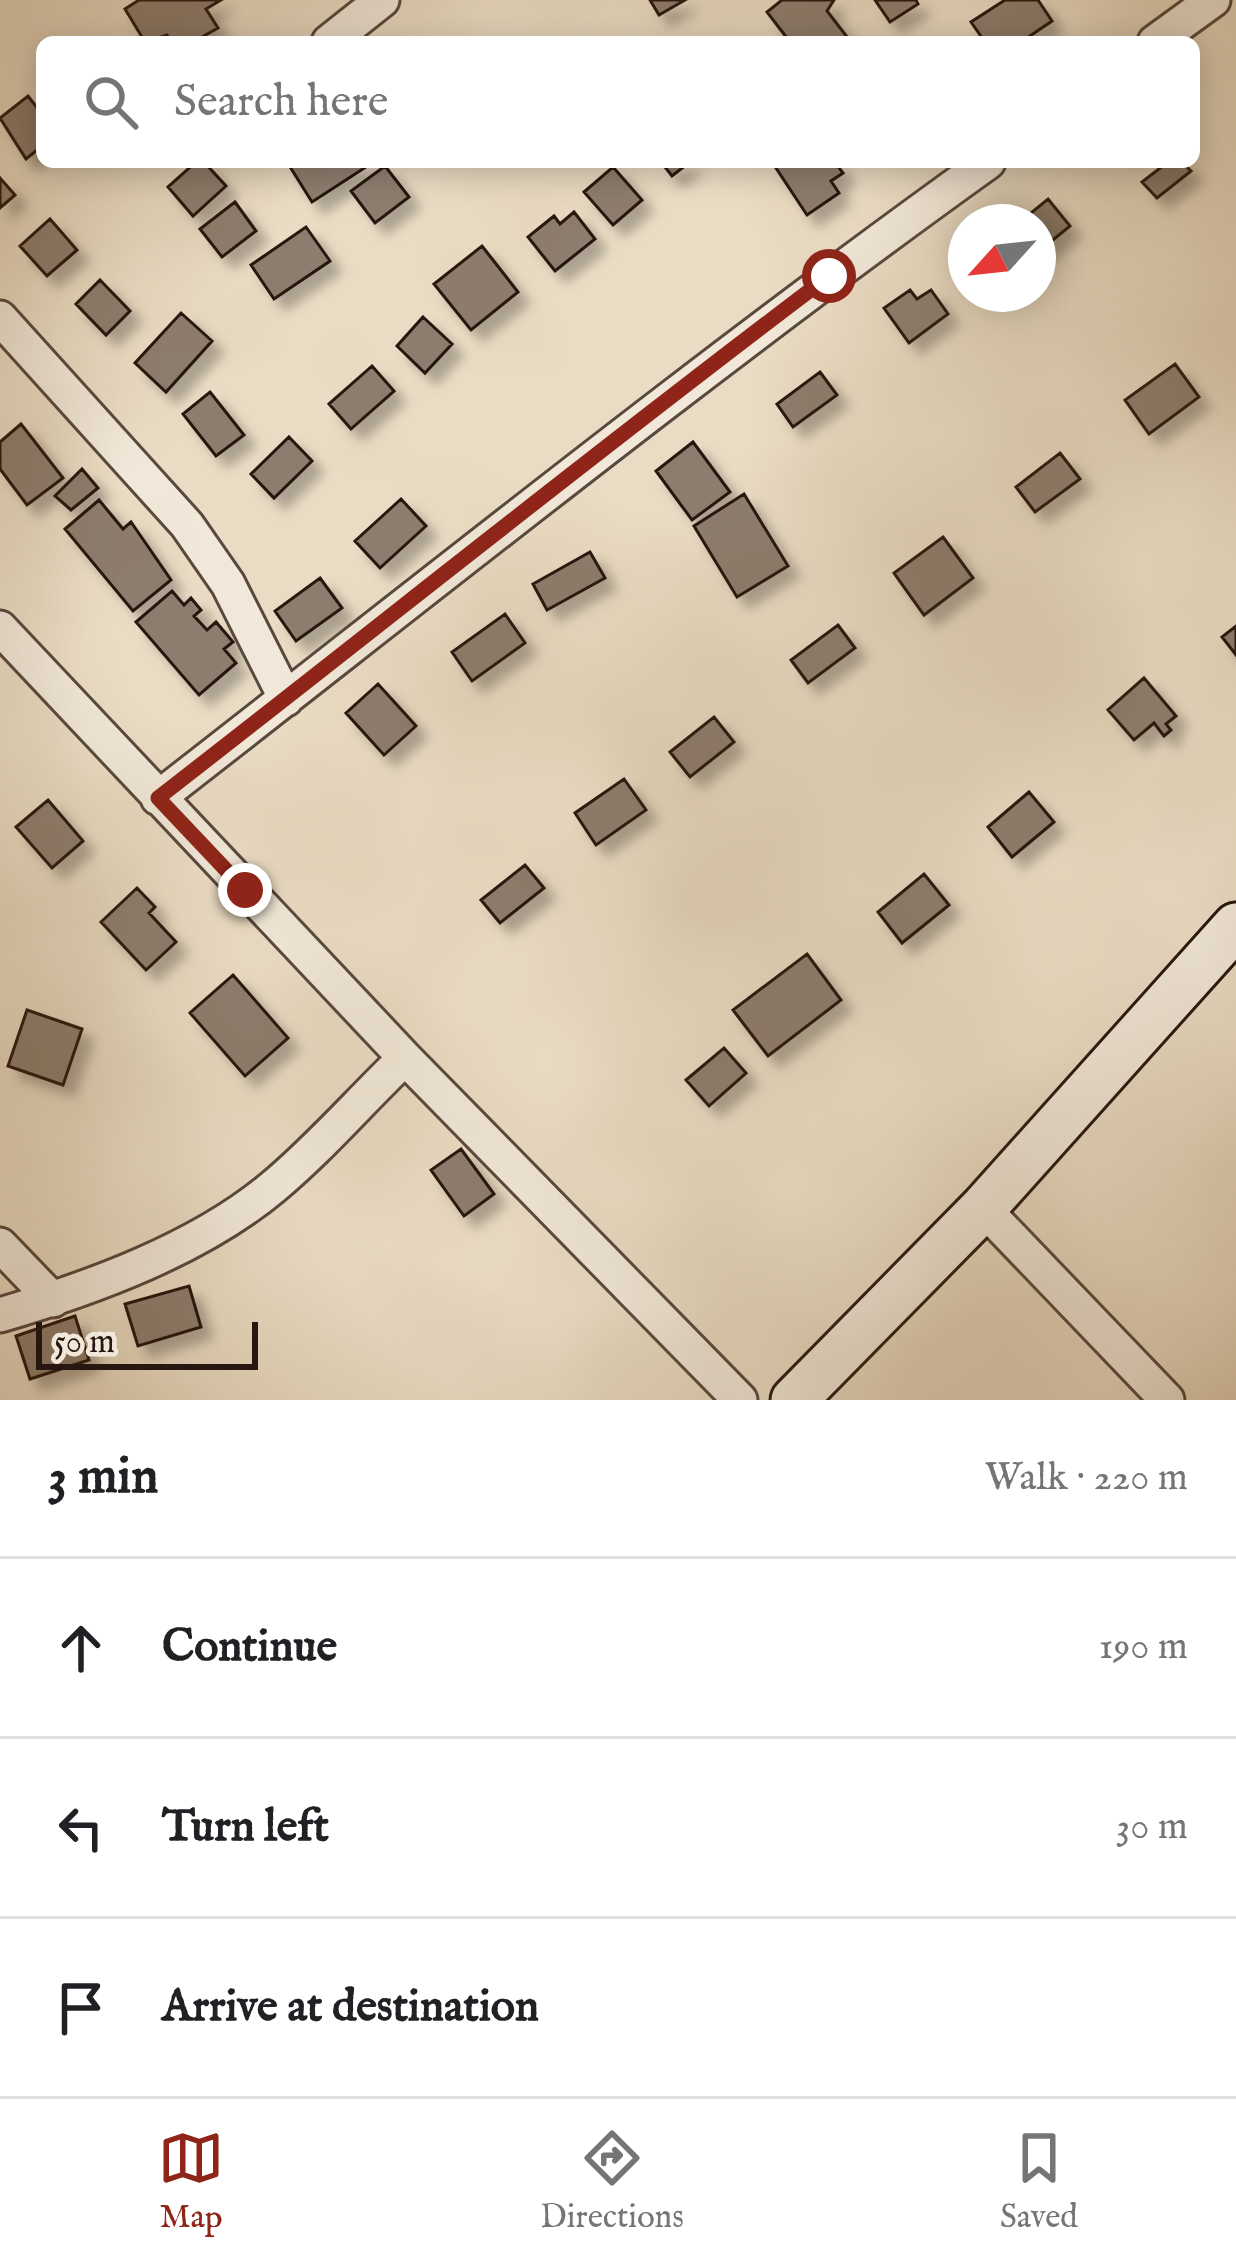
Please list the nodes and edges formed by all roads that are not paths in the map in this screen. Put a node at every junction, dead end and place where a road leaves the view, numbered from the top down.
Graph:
1 (382, 0) edge
2 (1213, 0) edge
3 (337, 36) edge
4 (1163, 36) edge
5 (980, 168) edge
6 (0, 318) edge
7 (0, 628) edge
8 (286, 698) junction
9 (158, 798) junction
10 (1236, 926) edge
11 (404, 1058) junction
12 (982, 1208) junction
13 (0, 1245) edge
14 (52, 1300) junction
15 (0, 1315) edge
16 (740, 1400) edge
17 (794, 1400) edge
18 (1167, 1400) edge

1 - 3 street
2 - 4 street
5 - 8 street
6 - 8 street
7 - 9 street
8 - 9 street
9 - 11 street
10 - 12 main road
11 - 14 street
11 - 16 street
12 - 17 main road
12 - 18 street
13 - 14 street
14 - 15 street

